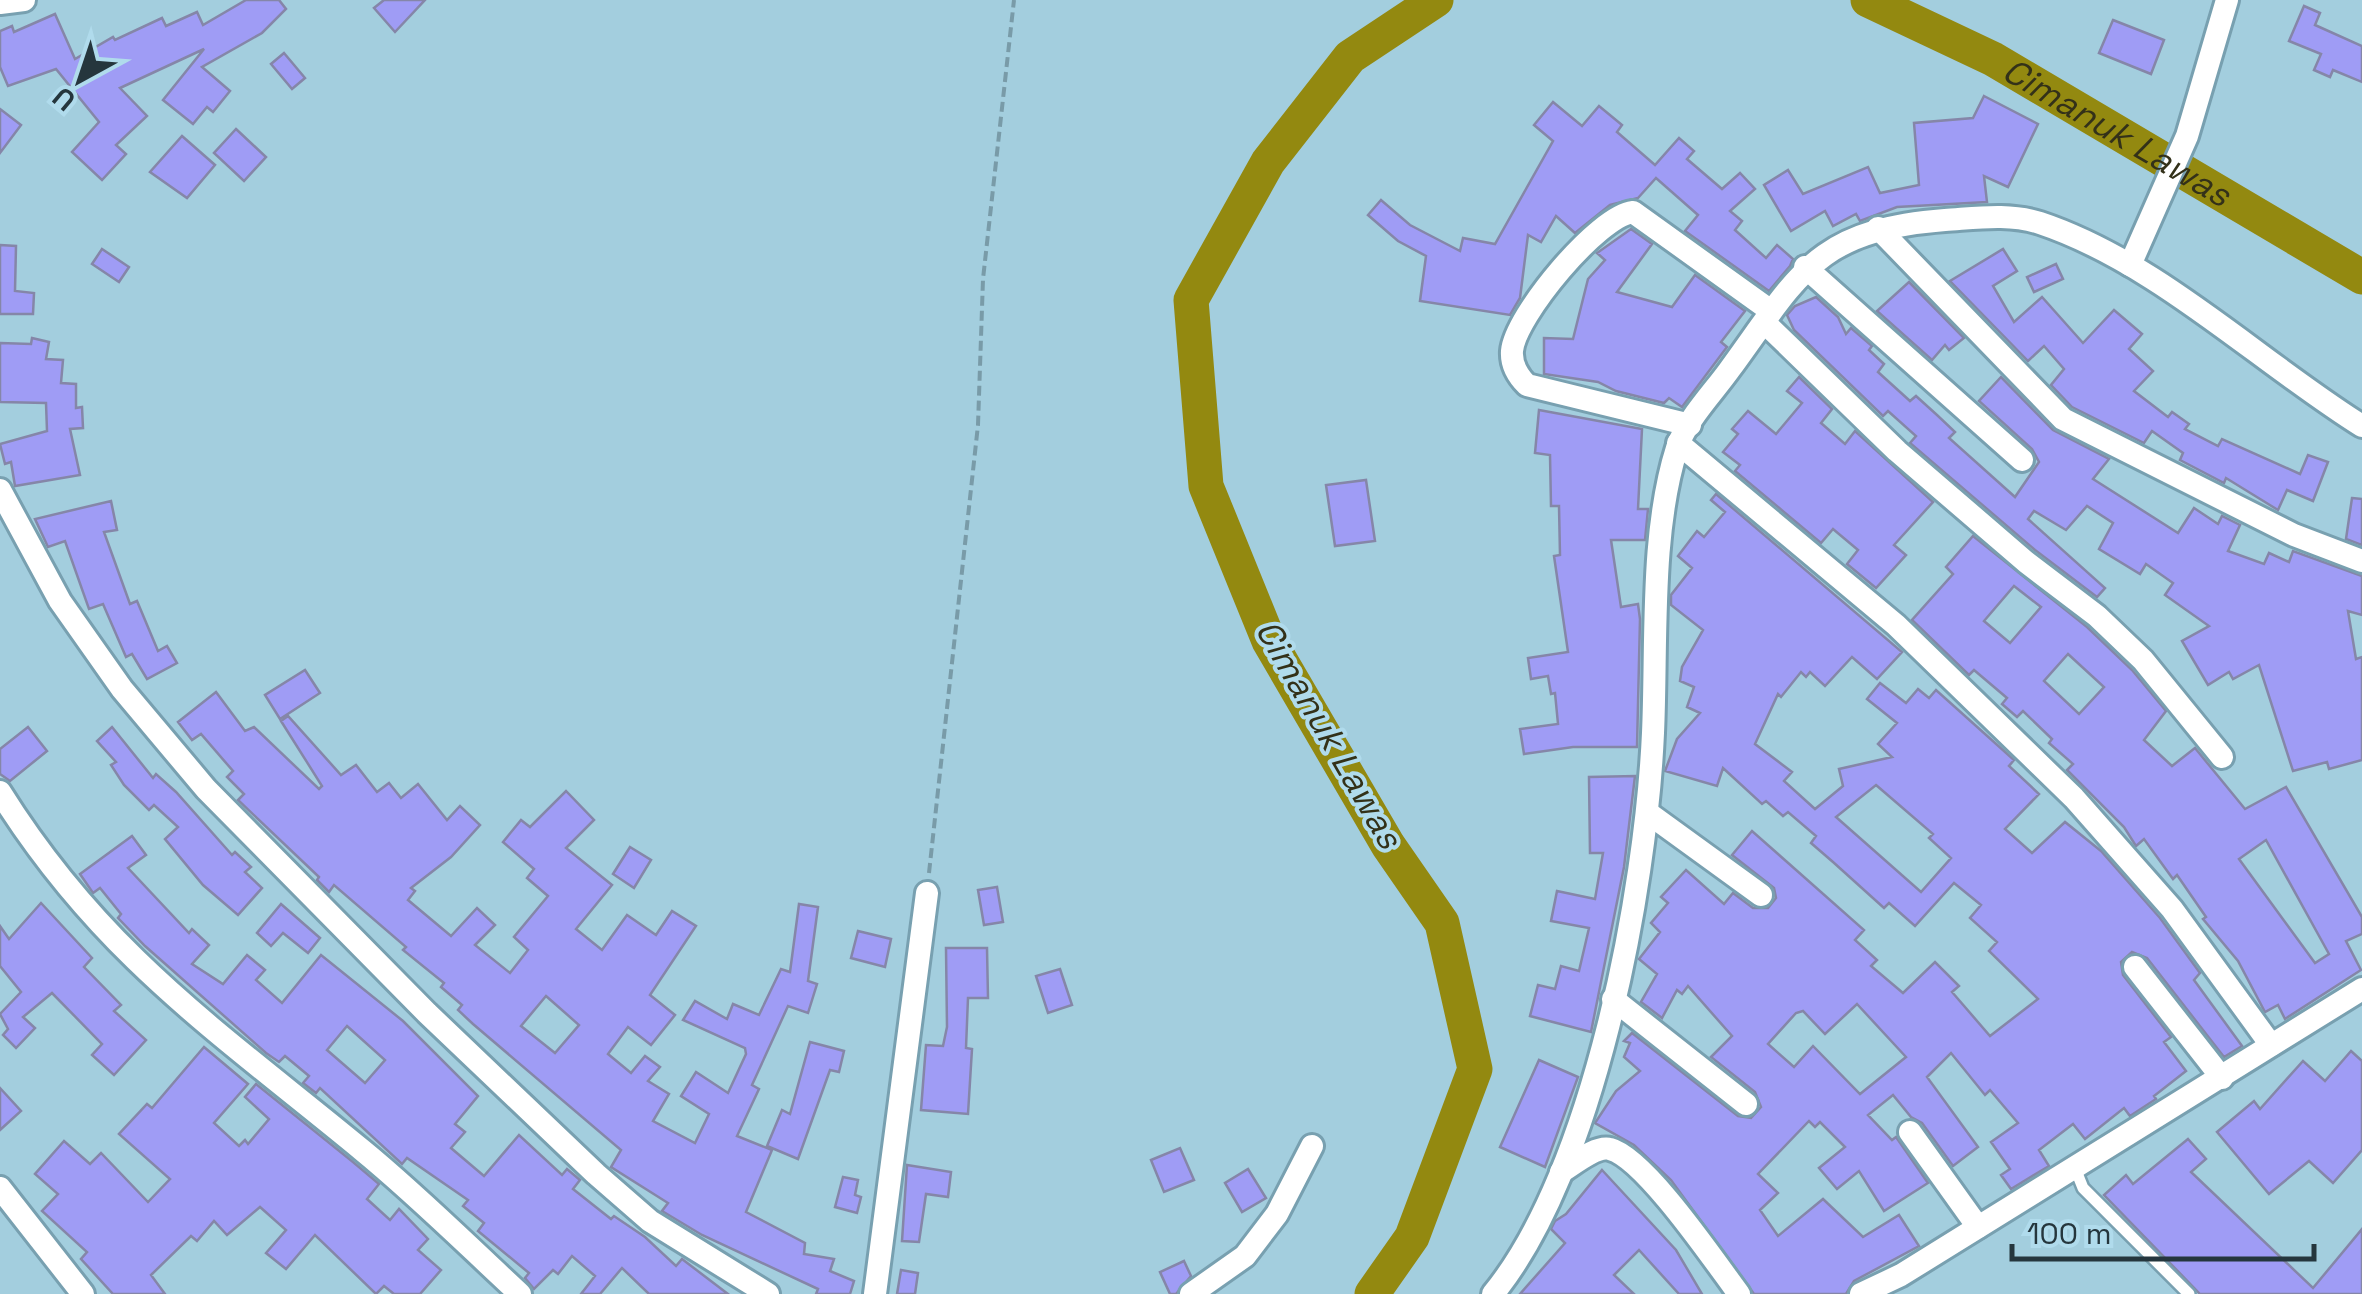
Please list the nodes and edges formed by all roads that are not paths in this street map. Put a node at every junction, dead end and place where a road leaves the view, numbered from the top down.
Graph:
1 (24, 0) edge
2 (2228, 0) edge
3 (0, 3) edge
4 (1878, 228) junction
5 (2130, 265) junction
6 (1805, 267) junction
7 (1768, 317) junction
8 (2362, 426) edge
9 (1684, 434) junction
10 (2022, 460) dead end
11 (0, 490) edge
12 (2362, 561) edge
13 (2222, 757) dead end
14 (0, 792) edge
15 (1648, 813) junction
16 (927, 893) road end
17 (1761, 896) dead end
18 (2136, 967) dead end
19 (2362, 989) edge
20 (1613, 999) junction
21 (2271, 1045) junction
22 (2222, 1078) junction
23 (1746, 1104) dead end
24 (1910, 1132) dead end
25 (1312, 1146) dead end
26 (1562, 1172) junction
27 (2079, 1178) junction
28 (0, 1188) edge
29 (1978, 1227) junction
30 (82, 1294) edge
31 (520, 1294) edge
32 (768, 1294) edge
33 (875, 1294) edge
34 (1191, 1294) edge
35 (1493, 1294) edge
36 (1739, 1294) edge
37 (1861, 1294) edge
38 (2189, 1294) edge

1 - 3 street
2 - 5 street
4 - 5 street
4 - 6 street
4 - 12 street
5 - 8 street
6 - 7 street
6 - 10 street
7 - 9 street
7 - 9 street
7 - 13 street
9 - 15 street
9 - 21 street
11 - 32 street
14 - 31 street
15 - 17 street
15 - 20 street
16 - 33 street
18 - 22 street
19 - 21 street
20 - 23 street
20 - 26 street
21 - 22 street
22 - 27 street
24 - 29 street
25 - 34 street
26 - 35 street
26 - 36 street
27 - 29 street
27 - 38 lane
28 - 30 street
29 - 37 street

